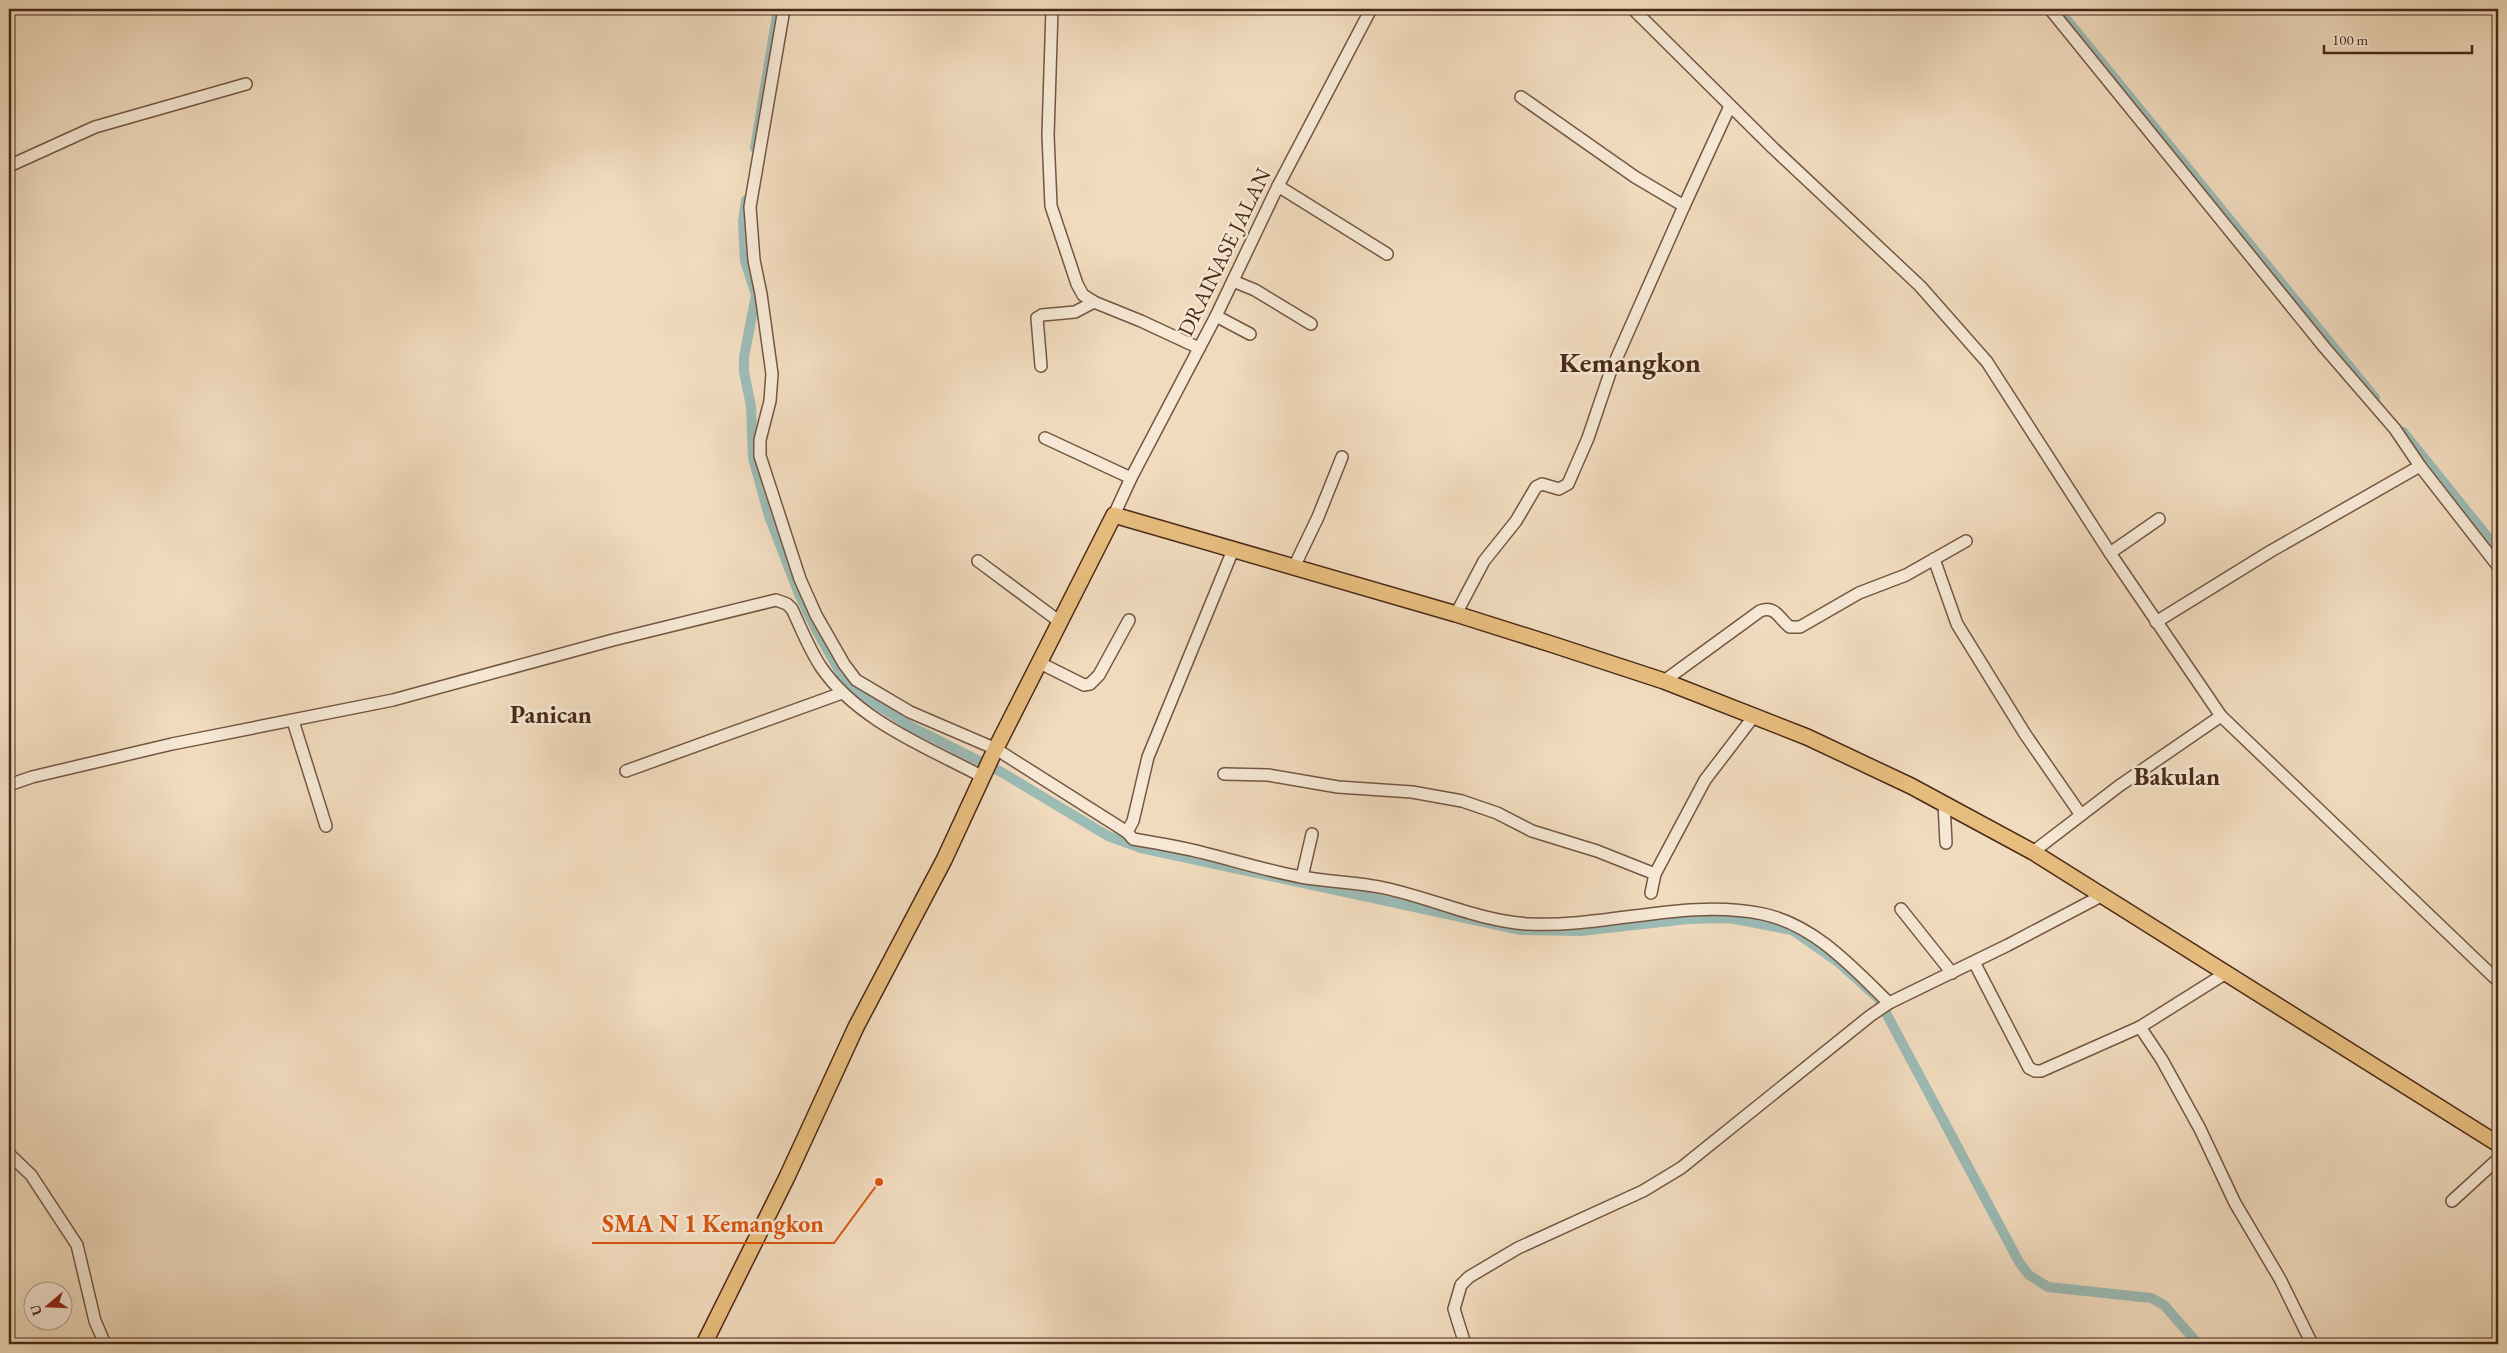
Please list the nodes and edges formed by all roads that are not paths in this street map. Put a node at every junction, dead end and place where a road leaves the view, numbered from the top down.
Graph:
1 (784, 9) edge
2 (1052, 9) edge
3 (1371, 9) edge
4 (1633, 9) edge
5 (2050, 9) edge
6 (246, 84) dead end
7 (1521, 97) dead end
8 (1730, 106) junction
9 (9, 166) edge
10 (1278, 186) junction
11 (1684, 206) junction
12 (1387, 254) dead end
13 (1233, 281) junction
14 (1094, 302) junction
15 (1216, 316) junction
16 (1311, 324) dead end
17 (1250, 334) dead end
18 (1199, 348) junction
19 (1042, 366) dead end
20 (1045, 438) dead end
21 (1342, 458) dead end
22 (2420, 466) junction
23 (1130, 478) junction
24 (1114, 515) junction
25 (2159, 519) dead end
26 (1966, 541) dead end
27 (1233, 550) junction
28 (2110, 553) junction
29 (1934, 559) junction
30 (978, 561) dead end
31 (2498, 566) edge
32 (1294, 567) junction
33 (1456, 614) junction
34 (1129, 620) dead end
35 (1060, 622) junction
36 (2156, 622) junction
37 (1040, 663) junction
38 (1664, 681) junction
39 (842, 693) junction
40 (1754, 716) junction
41 (2221, 716) junction
42 (293, 721) junction
43 (995, 751) junction
44 (626, 771) dead end
45 (1224, 774) dead end
46 (983, 777) junction
47 (9, 785) edge
48 (1944, 803) junction
49 (2081, 815) junction
50 (326, 826) dead end
51 (1127, 832) junction
52 (1312, 834) dead end
53 (1946, 843) dead end
54 (2033, 852) junction
55 (1655, 874) junction
56 (1302, 877) junction
57 (1651, 893) dead end
58 (2103, 895) junction
59 (1901, 908) dead end
60 (1974, 962) junction
61 (1952, 973) junction
62 (2226, 973) junction
63 (2498, 981) edge
64 (1885, 1006) junction
65 (2140, 1026) junction
66 (2498, 1144) edge
67 (9, 1154) edge
68 (2498, 1159) edge
69 (2452, 1202) dead end
70 (105, 1344) edge
71 (704, 1344) edge
72 (1465, 1344) edge
73 (2312, 1344) edge

1 - 43 street
2 - 14 street
3 - 10 street, DRAINASE JALAN
4 - 8 street
5 - 22 street
6 - 9 street
7 - 11 street
8 - 11 street
8 - 28 street
10 - 12 street
10 - 13 street, DRAINASE JALAN
11 - 33 street
13 - 15 street, DRAINASE JALAN
13 - 16 street
14 - 18 street
14 - 19 street
15 - 17 street
15 - 18 street, DRAINASE JALAN
18 - 23 street, DRAINASE JALAN
20 - 23 street
21 - 32 street
22 - 31 street
22 - 36 street
23 - 24 street, DRAINASE JALAN
24 - 27 main road
24 - 35 main road
25 - 28 street
26 - 29 street
27 - 32 main road
27 - 51 street
28 - 36 street
29 - 38 street
29 - 49 street
30 - 35 street
32 - 33 main road
33 - 38 main road
34 - 37 street
35 - 37 main road
36 - 41 street
37 - 43 main road
38 - 40 main road
39 - 42 street
39 - 44 street
39 - 46 street
40 - 48 main road
40 - 55 street
41 - 49 street
41 - 63 street
42 - 47 street
42 - 50 street
43 - 46 main road
43 - 51 street
45 - 55 street
46 - 71 main road
48 - 53 street
48 - 54 main road
49 - 54 street
51 - 56 street
52 - 56 street
54 - 58 main road
55 - 57 street
56 - 64 street
58 - 60 street
58 - 62 main road
59 - 61 street
60 - 61 street
60 - 65 street
61 - 64 street
62 - 65 street
62 - 66 main road
64 - 72 street
65 - 73 street
67 - 70 street
68 - 69 street

